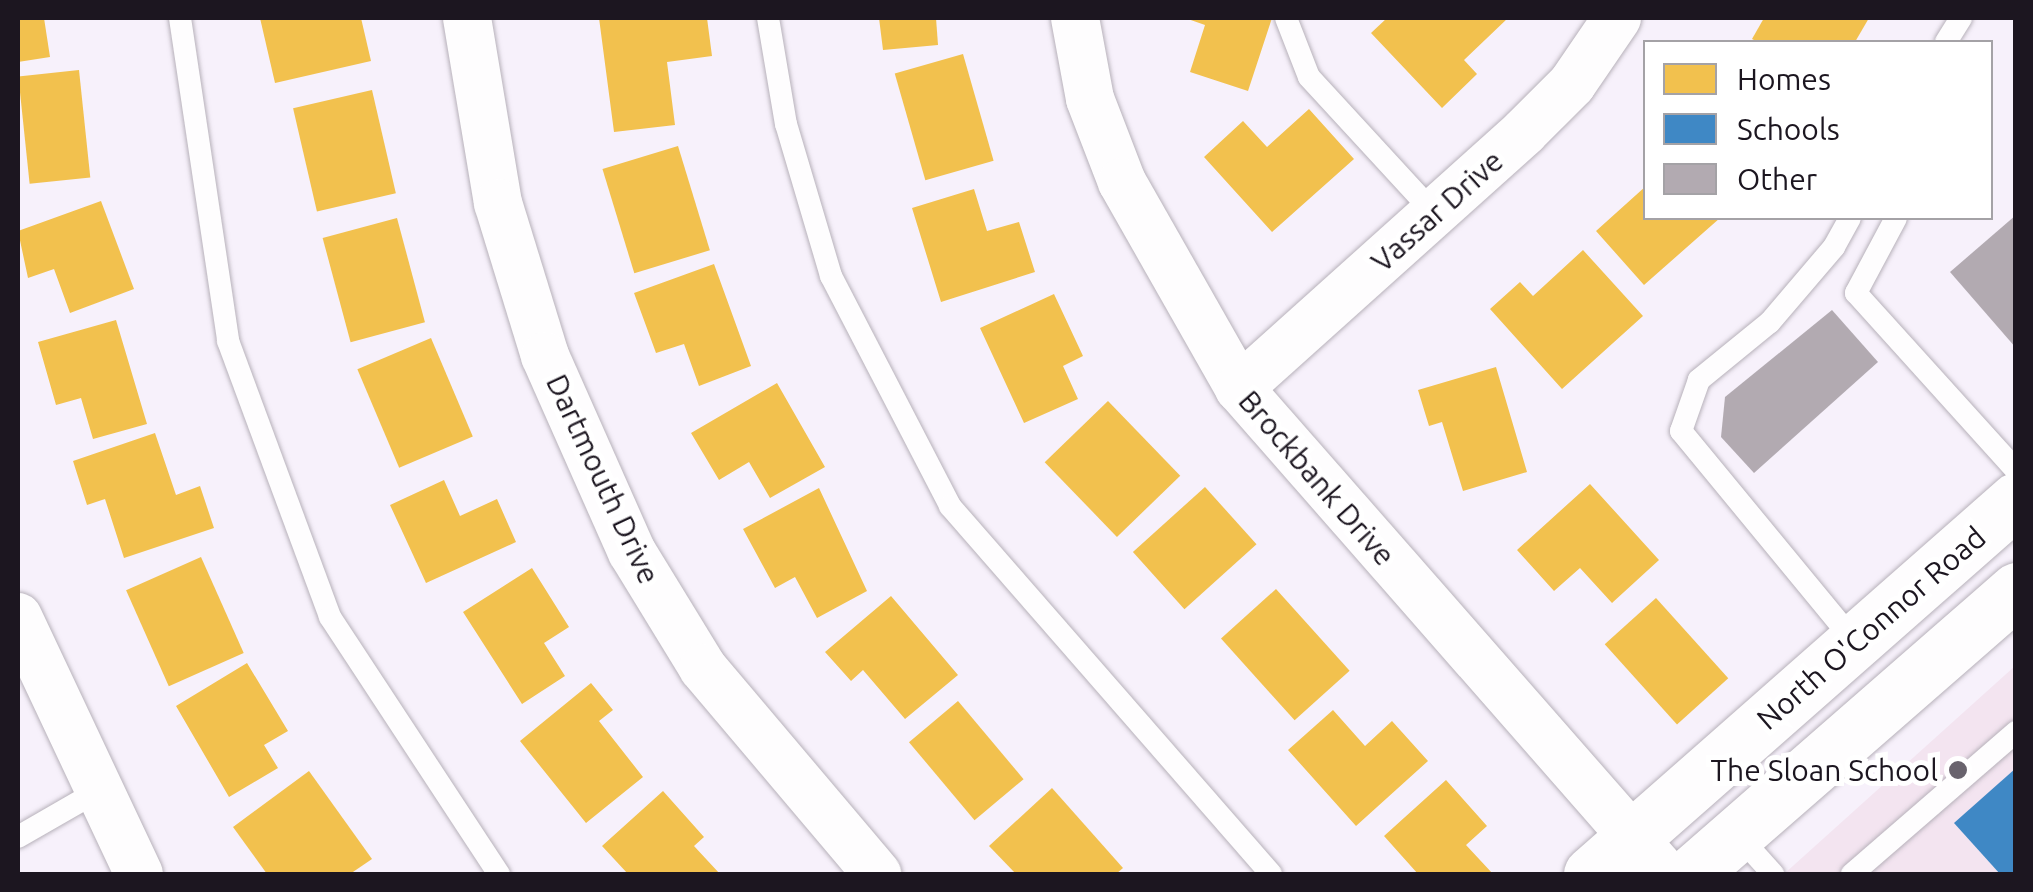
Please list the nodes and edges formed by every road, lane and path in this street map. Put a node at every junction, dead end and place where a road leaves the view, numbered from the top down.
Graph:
1 (180, 18) edge
2 (467, 18) edge
3 (768, 18) edge
4 (1075, 18) edge
5 (1286, 18) edge
6 (1617, 18) edge
7 (1961, 18) edge
8 (1947, 40) edge
9 (1434, 214) junction
10 (1849, 220) edge
11 (1895, 220) edge
12 (1239, 388) junction
13 (2015, 494) edge
14 (2016, 590) edge
15 (18, 617) edge
16 (1855, 642) junction
17 (2016, 732) edge
18 (98, 791) junction
19 (18, 837) edge
20 (1690, 860) edge
21 (139, 874) edge
22 (499, 874) edge
23 (877, 874) edge
24 (1270, 874) edge
25 (1591, 874) edge
26 (1773, 874) edge
27 (1852, 874) edge

1 - 22 lane
2 - 23 street, Dartmouth Drive
3 - 24 lane
4 - 12 street, Brockbank Drive
5 - 9 lane
6 - 9 street, Vassar Drive
7 - 8 lane
9 - 12 street, Vassar Drive
10 - 16 lane
11 - 13 lane
12 - 20 street, Brockbank Drive
13 - 16 main road, North O'Connor Road
14 - 20 main road, North O'Connor Road
15 - 18 street
16 - 20 main road, North O'Connor Road
17 - 27 lane
18 - 19 lane
18 - 21 street
20 - 25 main road, North O'Connor Road
20 - 26 lane

